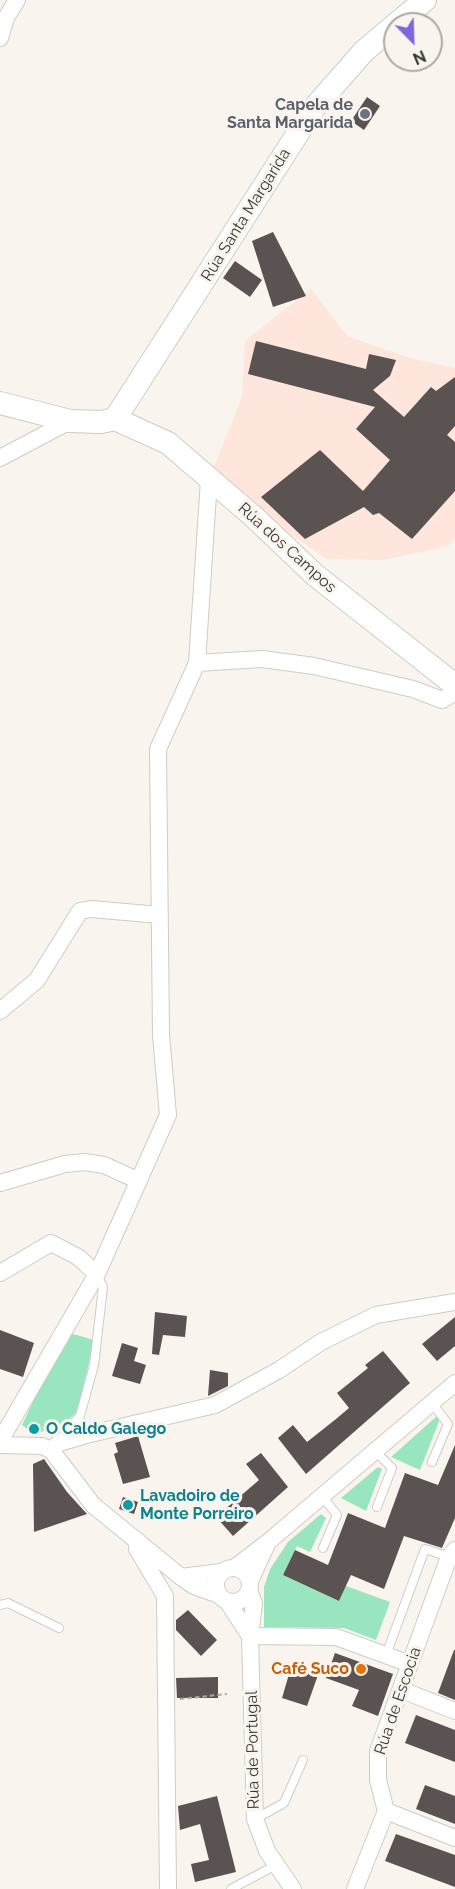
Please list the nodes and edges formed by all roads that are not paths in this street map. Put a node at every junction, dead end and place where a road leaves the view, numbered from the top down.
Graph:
1 (17, 0) edge
2 (425, 0) edge
3 (410, 12) edge
4 (383, 34) edge
5 (0, 38) edge
6 (0, 403) edge
7 (115, 419) junction
8 (70, 421) junction
9 (0, 458) edge
10 (209, 479) junction
11 (197, 663) junction
12 (455, 685) edge
13 (455, 692) edge
14 (160, 915) junction
15 (0, 1011) edge
16 (139, 1181) junction
17 (0, 1183) edge
18 (0, 1273) edge
19 (97, 1274) junction
20 (455, 1302) edge
21 (455, 1383) edge
22 (432, 1403) junction
23 (0, 1443) edge
24 (51, 1450) junction
25 (375, 1451) junction
26 (432, 1462) dead end
27 (322, 1496) junction
28 (377, 1507) dead end
29 (137, 1540) junction
30 (268, 1542) junction
31 (323, 1548) dead end
32 (452, 1554) edge
33 (228, 1570) junction
34 (181, 1577) junction
35 (449, 1581) edge
36 (249, 1586) junction
37 (223, 1598) junction
38 (0, 1605) edge
39 (59, 1628) dead end
40 (250, 1636) junction
41 (386, 1654) junction
42 (410, 1664) junction
43 (402, 1690) junction
44 (455, 1711) edge
45 (303, 1760) dead end
46 (386, 1811) junction
47 (255, 1819) junction
48 (455, 1838) edge
49 (276, 1865) junction
50 (168, 1889) edge
51 (231, 1889) edge
52 (293, 1889) edge
53 (355, 1889) edge

1 - 5 street
2 - 3 street, Rúa Santa Margarida
4 - 7 street, Rúa Santa Margarida
6 - 8 street
7 - 8 street
7 - 10 street, Rúa dos Campos
8 - 9 street
10 - 11 street
10 - 12 street, Rúa dos Campos
11 - 13 street
11 - 14 street
14 - 15 street
14 - 16 street
16 - 17 street
16 - 19 street
18 - 19 street
19 - 23 street
19 - 24 lane
20 - 24 street
21 - 22 street
22 - 25 street
22 - 26 lane
23 - 24 street
24 - 29 street
25 - 27 street
25 - 28 lane
27 - 30 street
27 - 31 lane
29 - 34 street
29 - 50 street
30 - 33 street
30 - 36 street
32 - 35 street, Rúa de Escocia
32 - 41 lane
33 - 34 street
33 - 36 street
33 - 37 street
34 - 37 street
35 - 42 street, Rúa de Escocia
36 - 37 street
36 - 40 street, Rúa de Portugal
37 - 40 street
38 - 39 lane
40 - 41 street
40 - 47 street, Rúa de Portugal
41 - 42 street
42 - 43 street, Rúa de Escocia
43 - 44 street
43 - 46 street, Rúa de Escocia
45 - 47 lane
46 - 48 street
46 - 53 street
47 - 49 street, Rúa de Portugal
49 - 51 lane
49 - 52 street, Rúa de Portugal

